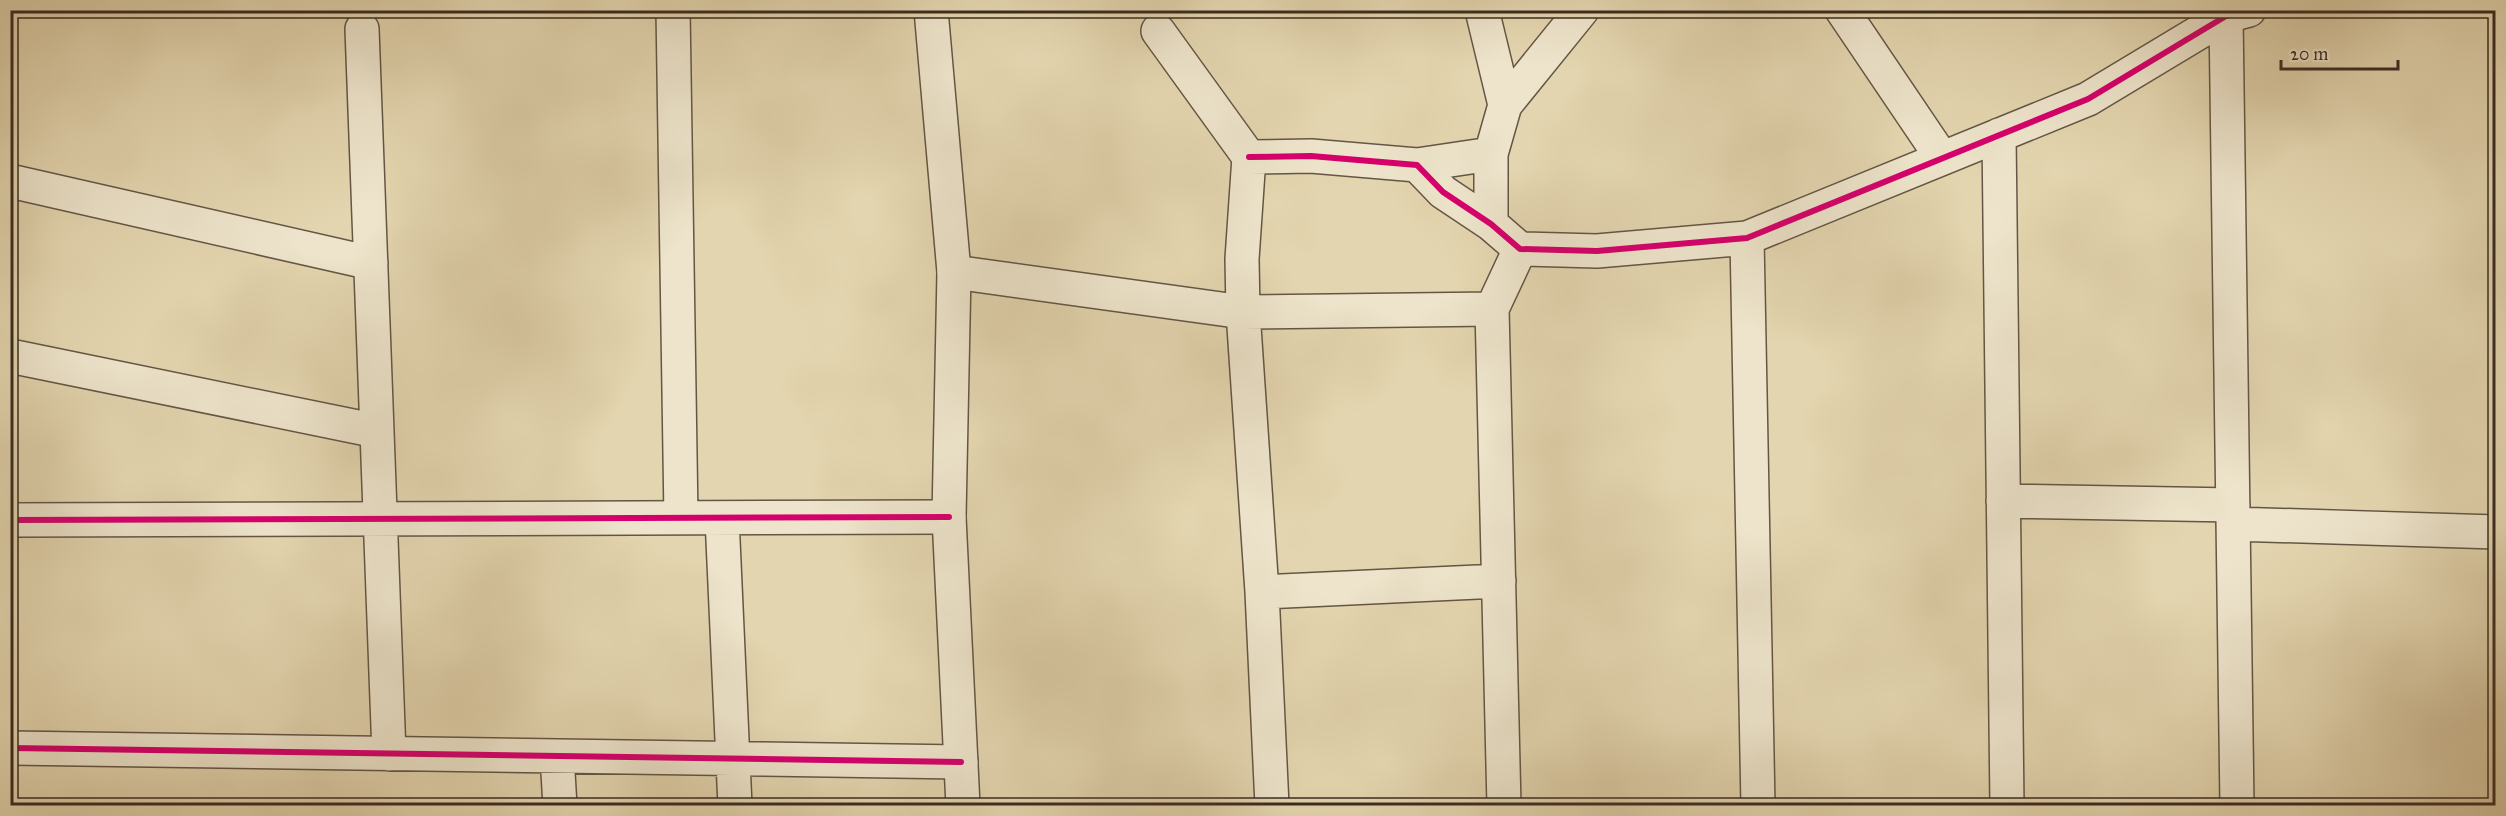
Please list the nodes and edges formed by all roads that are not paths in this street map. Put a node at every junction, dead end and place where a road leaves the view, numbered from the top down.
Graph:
1 (673, 10) edge
2 (931, 10) edge
3 (1482, 10) edge
4 (1582, 10) edge
5 (1842, 10) edge
6 (2237, 13) edge
7 (362, 29) dead end
8 (1158, 32) dead end
9 (1505, 105) junction
10 (1999, 135) junction
11 (1491, 154) junction
12 (1249, 157) junction
13 (1942, 158) junction
14 (1417, 165) junction
15 (10, 181) edge
16 (1491, 224) junction
17 (1747, 238) junction
18 (1520, 249) junction
19 (371, 263) junction
20 (954, 272) junction
21 (1492, 309) junction
22 (1243, 312) junction
23 (10, 356) edge
24 (377, 431) junction
25 (2003, 501) junction
26 (2233, 514) junction
27 (949, 517) junction
28 (681, 518) junction
29 (722, 518) junction
30 (380, 519) junction
31 (10, 520) edge
32 (2496, 532) edge
33 (1499, 581) junction
34 (1262, 592) junction
35 (10, 748) edge
36 (389, 754) junction
37 (557, 756) junction
38 (733, 759) junction
39 (961, 762) junction
40 (560, 806) edge
41 (735, 806) edge
42 (963, 806) edge
43 (1272, 806) edge
44 (1504, 806) edge
45 (1758, 806) edge
46 (2007, 806) edge
47 (2237, 806) edge

1 - 28 street
2 - 20 street
3 - 9 street
4 - 9 street
5 - 13 street
6 - 10 street
6 - 26 street
7 - 19 street
8 - 12 street
9 - 11 street
10 - 13 street
10 - 25 street
11 - 14 street
11 - 16 street
12 - 14 street
12 - 22 street
13 - 17 street
14 - 16 street
15 - 19 street
16 - 18 street
17 - 18 street
17 - 45 street
18 - 21 street
19 - 24 street
20 - 22 street
20 - 27 street
21 - 22 street
21 - 33 street
22 - 34 street
23 - 24 street
24 - 30 street
25 - 26 street
25 - 46 street
26 - 32 street
26 - 47 street
27 - 29 street
27 - 39 street
28 - 29 street
28 - 30 street
29 - 38 street
30 - 31 street
30 - 36 street
33 - 34 street
33 - 44 street
34 - 43 street
35 - 36 street
36 - 37 street
37 - 38 street
37 - 40 street
38 - 39 street
38 - 41 street
39 - 42 street

